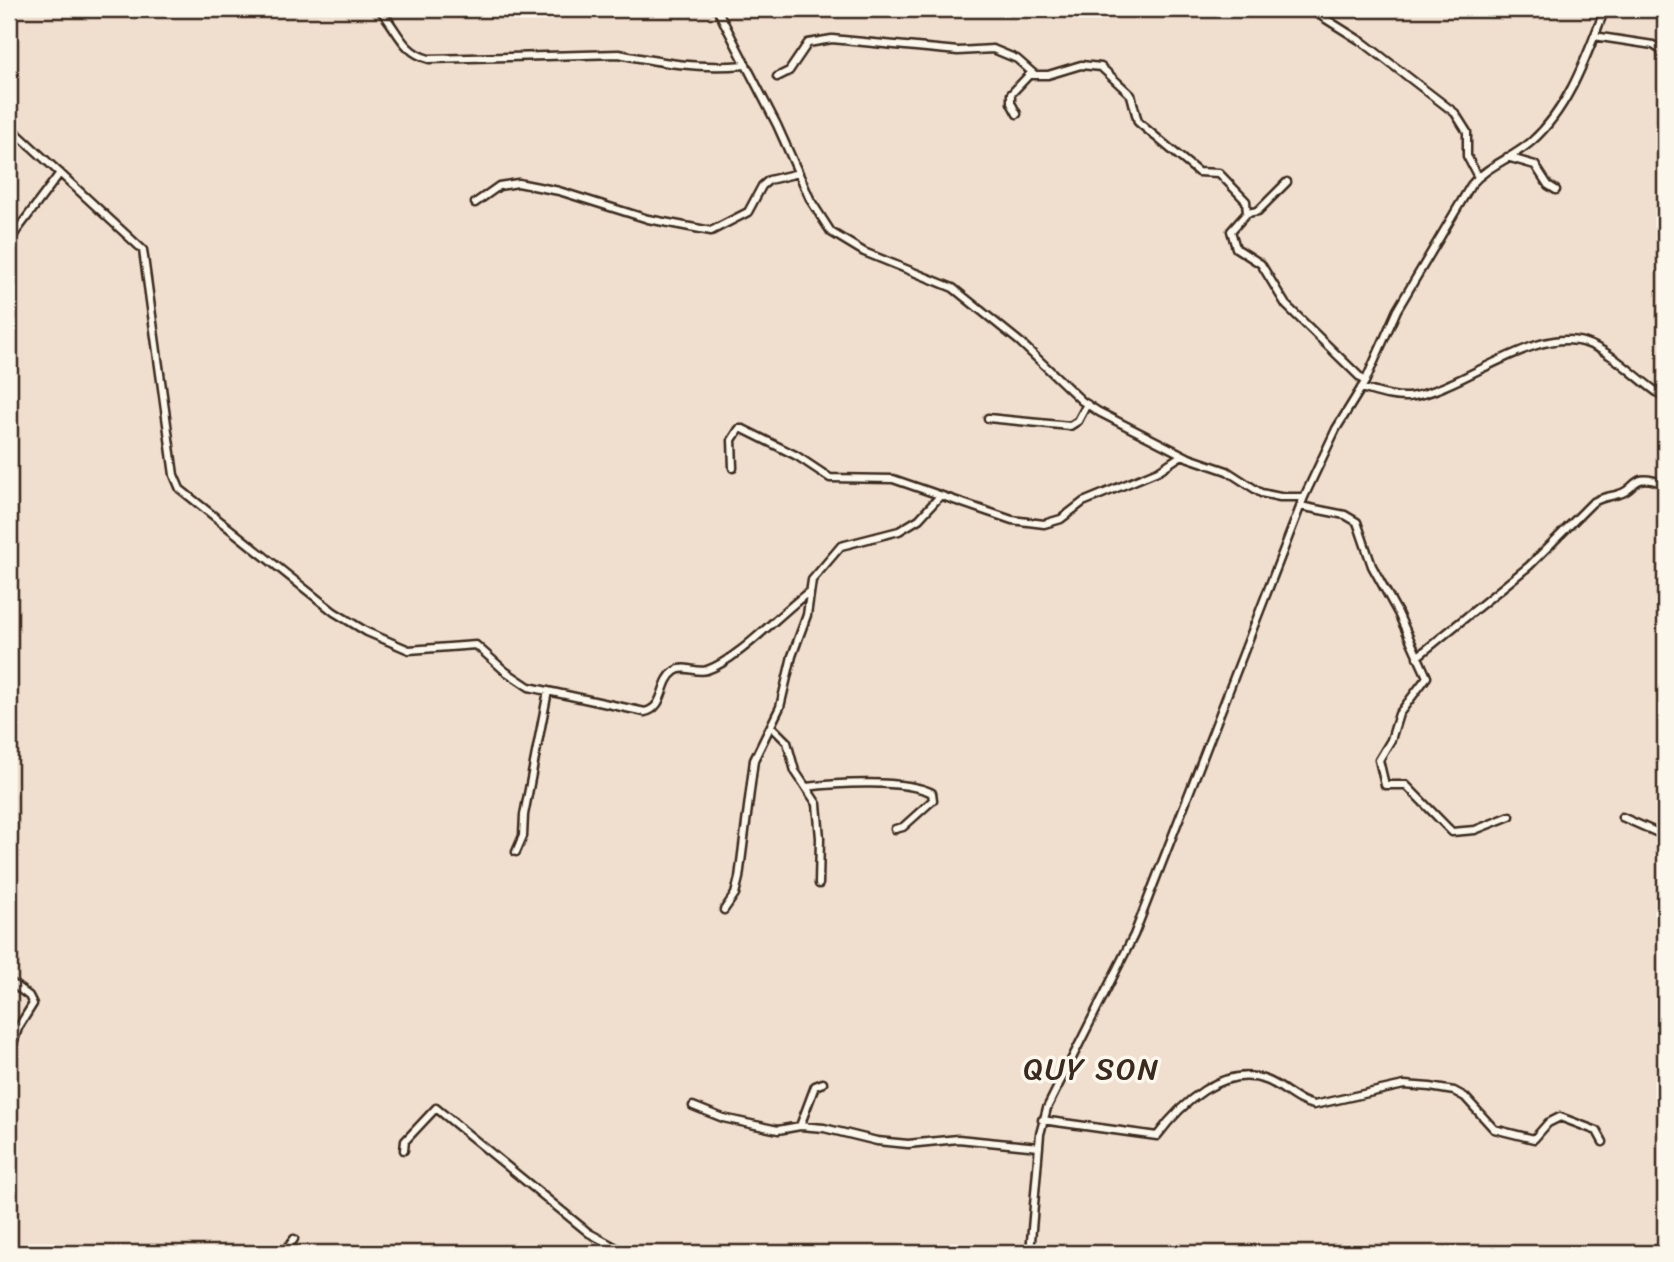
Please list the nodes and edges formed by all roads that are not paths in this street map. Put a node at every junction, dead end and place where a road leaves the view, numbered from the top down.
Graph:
1 (379, 9) edge
2 (717, 9) edge
3 (1310, 9) edge
4 (1605, 9) edge
5 (1594, 36) junction
6 (1665, 61) edge
7 (745, 65) junction
8 (1034, 74) junction
9 (777, 77) dead end
10 (1017, 114) dead end
11 (9, 126) edge
12 (1507, 157) junction
13 (60, 173) junction
14 (799, 173) junction
15 (1478, 177) junction
16 (1287, 182) dead end
17 (1556, 190) dead end
18 (475, 203) dead end
19 (1247, 212) junction
20 (9, 241) edge
21 (1363, 385) junction
22 (1664, 396) edge
23 (1087, 404) junction
24 (988, 418) dead end
25 (1182, 455) junction
26 (733, 468) dead end
27 (1665, 484) edge
28 (940, 496) junction
29 (1304, 497) junction
30 (1300, 506) junction
31 (810, 591) junction
32 (1417, 657) junction
33 (548, 691) junction
34 (771, 726) junction
35 (806, 787) junction
36 (1510, 816) dead end
37 (1622, 817) dead end
38 (895, 829) dead end
39 (1665, 836) edge
40 (516, 852) dead end
41 (819, 884) dead end
42 (724, 910) dead end
43 (9, 981) edge
44 (9, 1057) edge
45 (823, 1083) dead end
46 (692, 1106) dead end
47 (1042, 1120) junction
48 (800, 1126) junction
49 (1603, 1142) dead end
50 (1039, 1147) junction
51 (404, 1150) dead end
52 (294, 1239) dead end
53 (284, 1253) edge
54 (626, 1253) edge
55 (1030, 1253) edge

1 - 7 street
2 - 7 street
3 - 15 street
4 - 5 street
5 - 6 street
5 - 12 street
7 - 14 street
8 - 9 street
8 - 10 street
8 - 19 street
11 - 13 street
12 - 15 street
12 - 17 street
13 - 20 street
13 - 33 street
14 - 18 street
14 - 23 street
15 - 21 street
16 - 19 street
19 - 21 street
21 - 22 street
21 - 29 street
23 - 24 street
23 - 25 street
25 - 28 street
25 - 29 street
26 - 28 street
27 - 32 street
28 - 31 street
29 - 30 street
30 - 32 street
30 - 47 street
31 - 33 street
31 - 34 street
32 - 36 street
33 - 40 street
34 - 35 street
34 - 42 street
35 - 38 street
35 - 41 street
37 - 39 street
43 - 44 street
45 - 48 street
46 - 48 street
47 - 49 street
47 - 50 street
48 - 50 street
50 - 55 street
51 - 54 street
52 - 53 street

